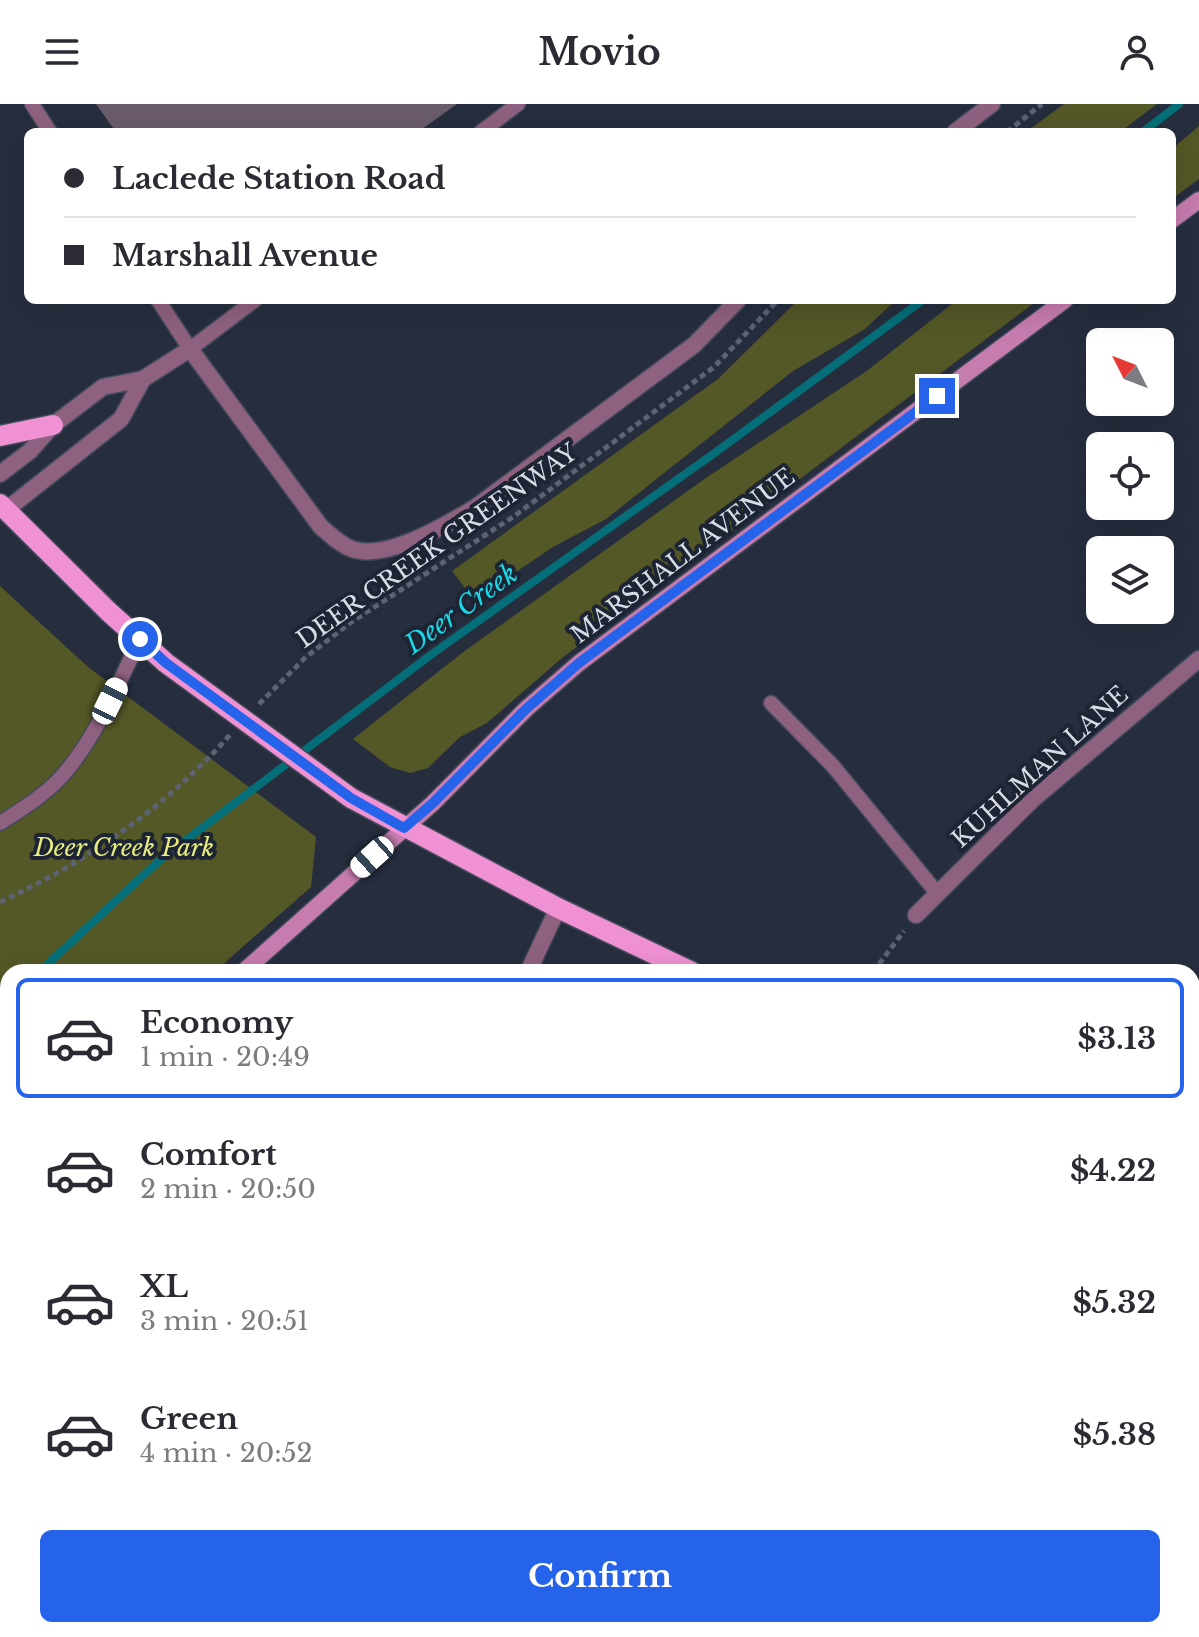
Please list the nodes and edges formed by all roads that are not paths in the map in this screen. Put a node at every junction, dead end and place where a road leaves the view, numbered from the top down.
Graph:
1 (32, 104) edge
2 (518, 104) edge
3 (992, 104) edge
4 (47, 128) edge
5 (486, 128) edge
6 (960, 128) edge
7 (1199, 200) edge
8 (1176, 217) edge
9 (161, 304) edge
10 (250, 304) edge
11 (734, 304) edge
12 (1060, 304) edge
13 (190, 349) junction
14 (143, 379) junction
15 (53, 425) junction
16 (0, 436) edge
17 (0, 474) edge
18 (3, 507) edge
19 (140, 639) junction
20 (1199, 659) edge
21 (771, 703) dead end
22 (0, 823) edge
23 (404, 828) junction
24 (937, 893) junction
25 (558, 908) junction
26 (916, 915) road end
27 (252, 964) edge
28 (532, 964) edge
29 (675, 964) edge

1 - 4 lane
2 - 5 lane
3 - 6 street
7 - 8 street
9 - 13 lane
10 - 13 lane
11 - 13 street
12 - 23 street, MARSHALL AVENUE
13 - 14 street
14 - 15 street
14 - 18 street
15 - 16 main road
15 - 17 street
18 - 19 main road
19 - 22 lane
19 - 23 main road, bridge
20 - 24 street, KUHLMAN LANE
21 - 24 lane
23 - 25 main road
23 - 27 street, MARSHALL AVENUE
24 - 26 street, KUHLMAN LANE
25 - 28 street
25 - 29 main road

